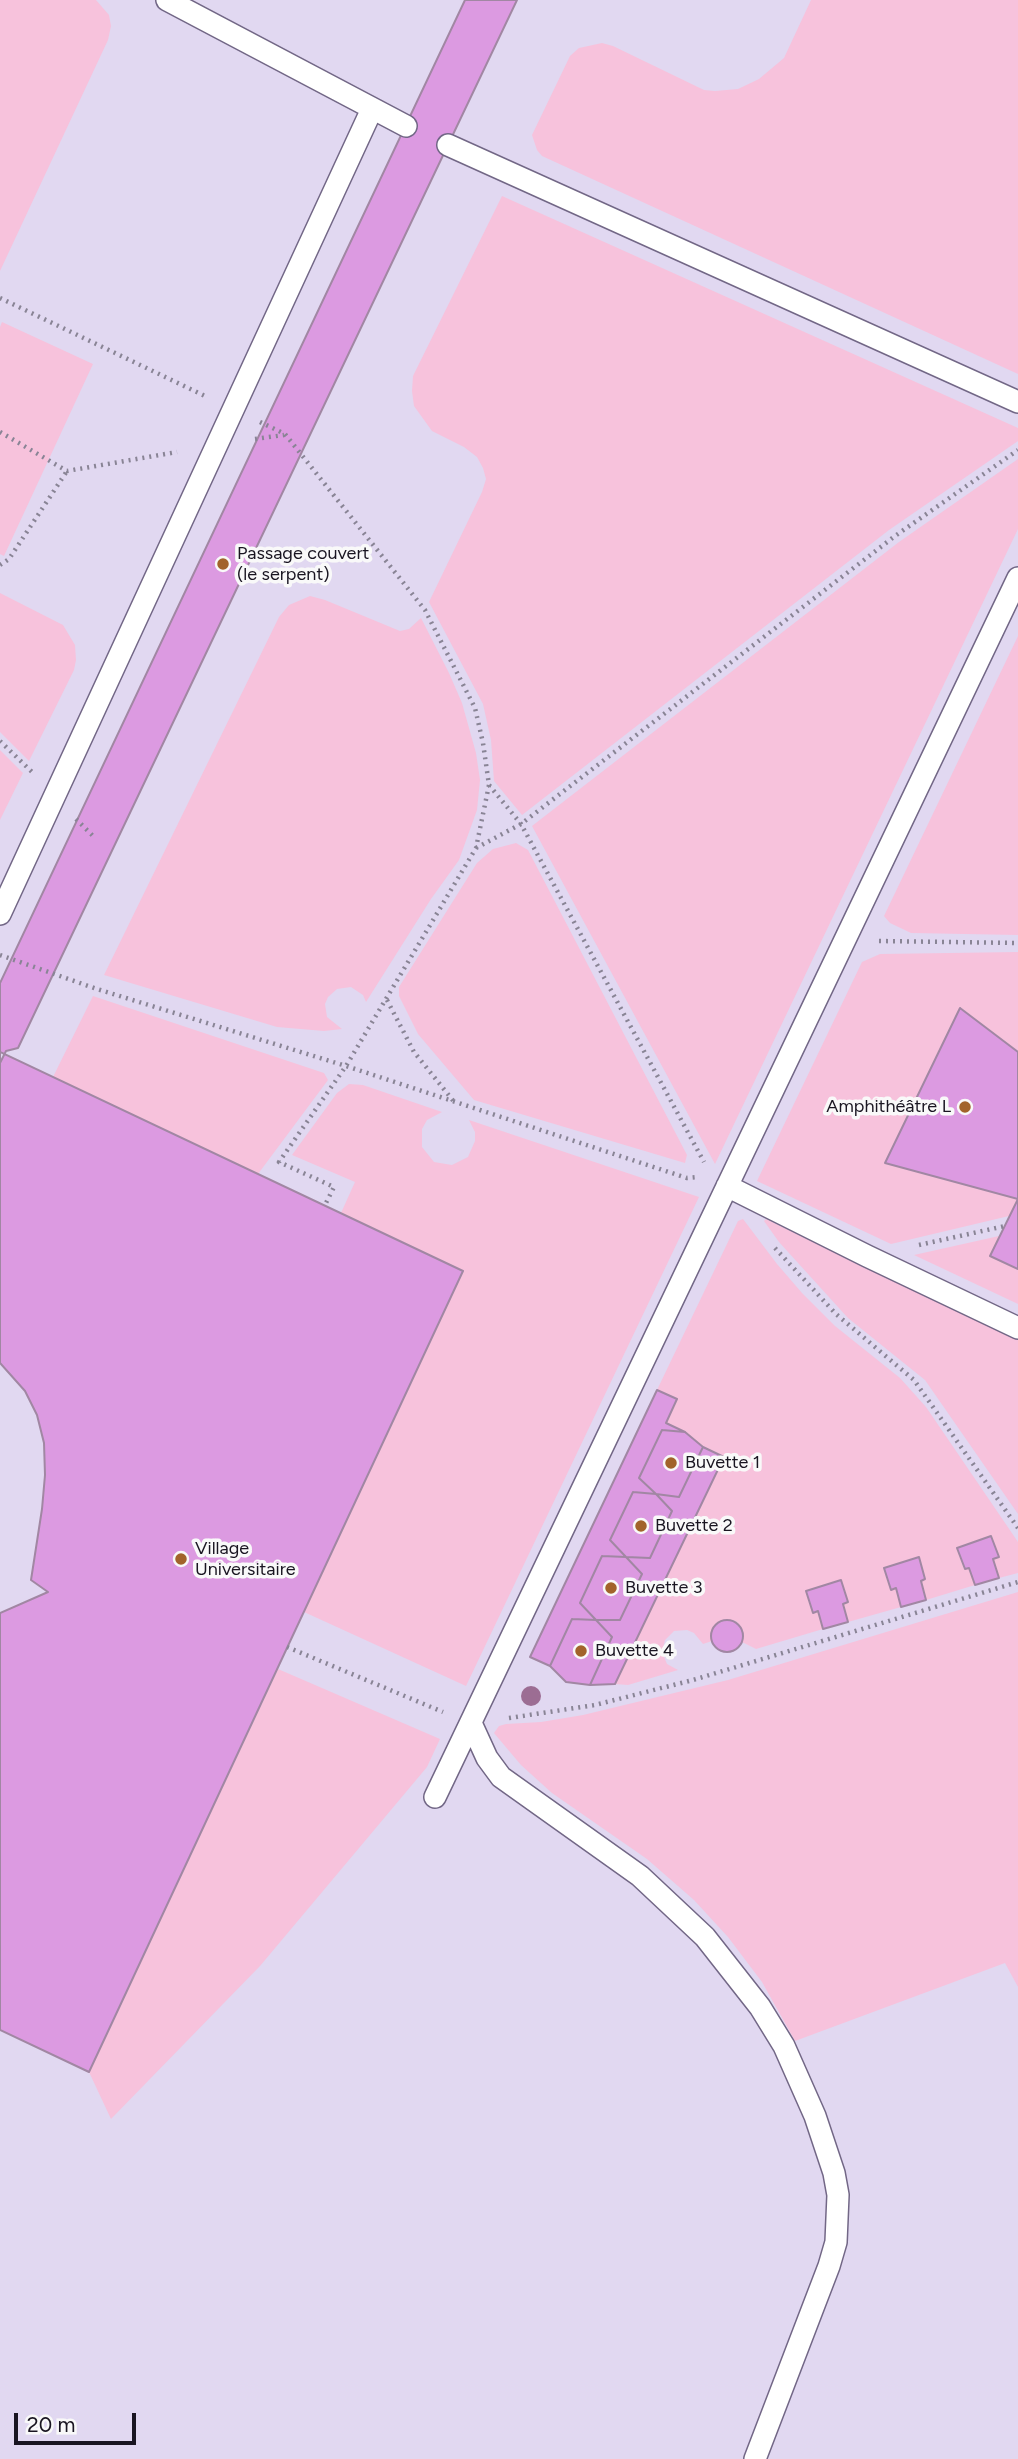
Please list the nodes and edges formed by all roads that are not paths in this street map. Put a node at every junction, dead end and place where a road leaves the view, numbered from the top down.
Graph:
1 (167, 0) edge
2 (372, 109) junction
3 (406, 126) dead end
4 (448, 145) dead end
5 (1018, 402) edge
6 (1018, 578) edge
7 (0, 914) edge
8 (718, 1181) junction
9 (1018, 1328) edge
10 (471, 1723) junction
11 (435, 1797) dead end
12 (755, 2459) edge

1 - 2 lane
2 - 3 lane
2 - 7 lane
4 - 5 lane
6 - 8 lane
8 - 9 lane
8 - 10 lane
10 - 11 lane
10 - 12 lane

